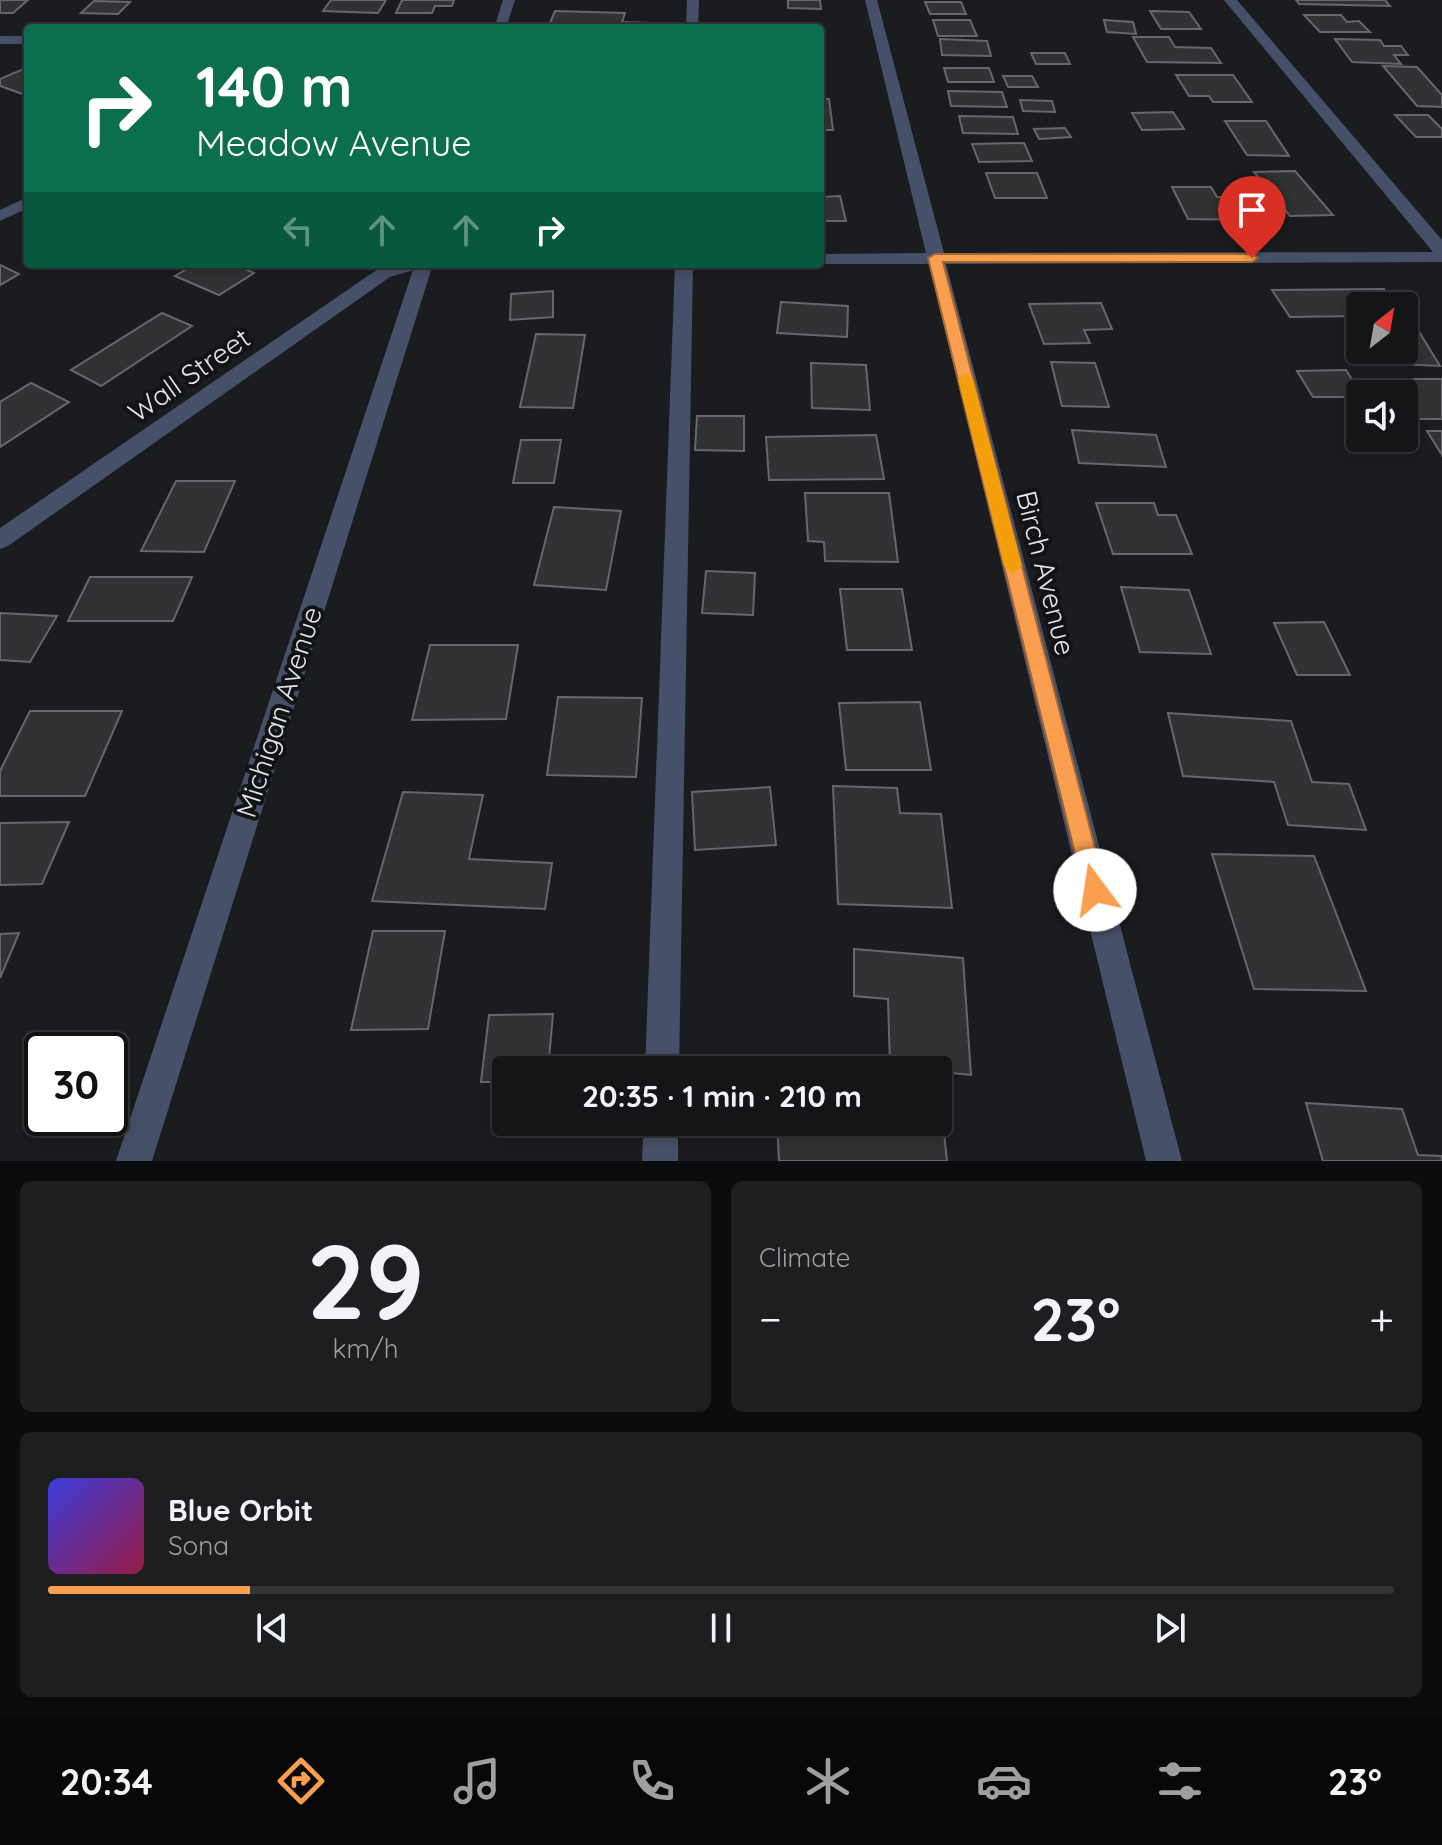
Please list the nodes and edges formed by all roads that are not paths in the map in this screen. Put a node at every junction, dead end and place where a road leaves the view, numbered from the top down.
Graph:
1 (509, 0) edge
2 (693, 0) edge
3 (871, 0) edge
4 (1230, 0) edge
5 (501, 24) edge
6 (692, 24) edge
7 (0, 40) edge
8 (24, 40) edge
9 (24, 204) edge
10 (0, 216) edge
11 (1442, 251) edge
12 (1442, 257) edge
13 (935, 258) junction
14 (824, 259) edge
15 (401, 268) edge
16 (423, 268) edge
17 (684, 268) edge
18 (0, 540) edge
19 (662, 1056) edge
20 (661, 1136) edge
21 (134, 1161) edge
22 (660, 1161) edge
23 (1164, 1161) edge

1 - 5 street
2 - 6 street
3 - 13 street, Birch Avenue
4 - 11 street
7 - 8 street
9 - 10 street
12 - 13 street
13 - 14 street
13 - 23 street, Birch Avenue
15 - 18 street, Wall Street
16 - 21 street, Michigan Avenue
17 - 19 street
20 - 22 street

